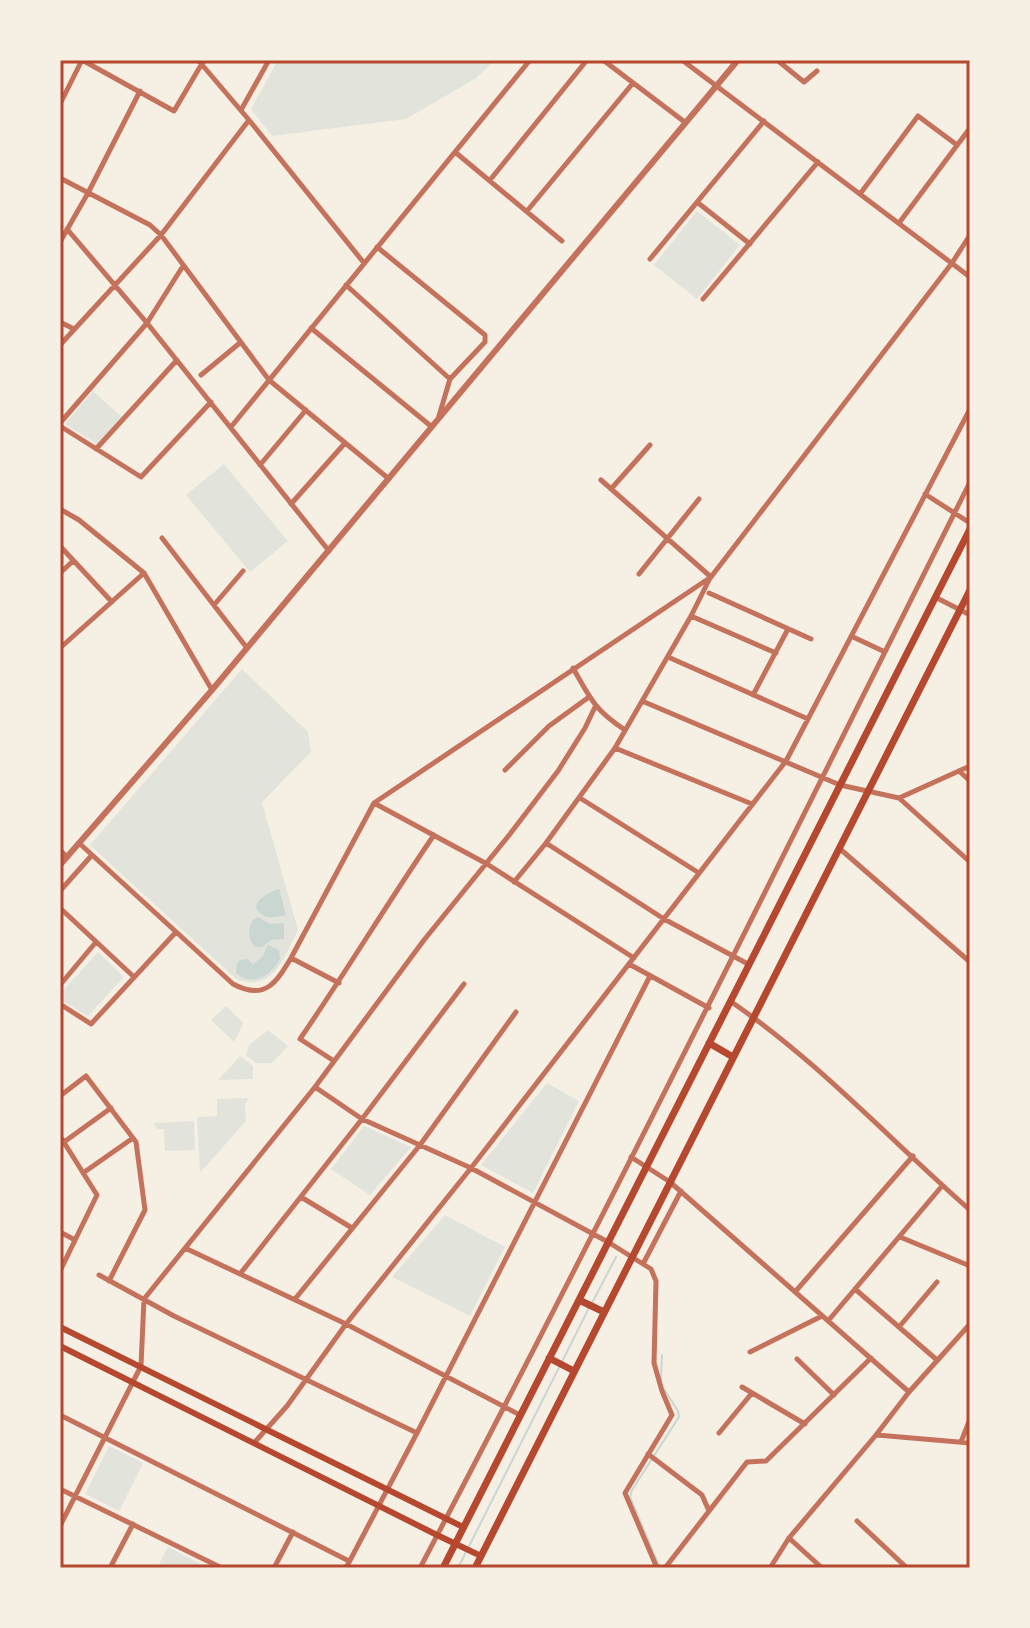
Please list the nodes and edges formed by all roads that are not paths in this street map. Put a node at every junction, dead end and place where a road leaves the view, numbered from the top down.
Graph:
1 (82, 60) edge
2 (269, 60) edge
3 (530, 60) edge
4 (587, 60) edge
5 (603, 60) edge
6 (682, 60) edge
7 (738, 60) edge
8 (777, 60) edge
9 (202, 61) edge
10 (817, 71) dead end
11 (633, 83) junction
12 (717, 86) junction
13 (140, 91) junction
14 (60, 104) edge
15 (241, 110) junction
16 (249, 120) junction
17 (764, 121) junction
18 (686, 123) junction
19 (970, 128) edge
20 (957, 145) junction
21 (455, 152) junction
22 (818, 162) junction
23 (60, 178) edge
24 (490, 180) junction
25 (88, 193) junction
26 (860, 194) junction
27 (697, 202) junction
28 (527, 211) junction
29 (899, 223) junction
30 (67, 229) junction
31 (161, 235) junction
32 (970, 235) edge
33 (562, 241) dead end
34 (60, 242) edge
35 (750, 244) junction
36 (377, 247) junction
37 (650, 259) dead end
38 (364, 263) junction
39 (952, 263) junction
40 (183, 266) junction
41 (970, 277) edge
42 (115, 285) junction
43 (346, 285) junction
44 (703, 299) dead end
45 (60, 322) edge
46 (147, 323) junction
47 (311, 328) junction
48 (74, 329) junction
49 (241, 342) junction
50 (60, 345) edge
51 (177, 360) junction
52 (201, 375) dead end
53 (450, 379) junction
54 (269, 380) junction
55 (211, 402) junction
56 (970, 409) edge
57 (306, 410) junction
58 (60, 424) edge
59 (434, 424) junction
60 (231, 427) junction
61 (345, 443) junction
62 (650, 445) dead end
63 (96, 449) junction
64 (260, 465) junction
65 (389, 479) junction
66 (601, 480) dead end
67 (970, 482) edge
68 (611, 489) junction
69 (925, 494) junction
70 (699, 499) dead end
71 (291, 504) junction
72 (60, 509) edge
73 (955, 513) junction
74 (970, 526) edge
75 (162, 538) dead end
76 (667, 539) junction
77 (60, 546) edge
78 (329, 551) junction
79 (73, 561) junction
80 (243, 571) dead end
81 (60, 573) edge
82 (144, 573) junction
83 (639, 574) dead end
84 (711, 577) junction
85 (970, 590) edge
86 (709, 593) dead end
87 (935, 597) junction
88 (112, 602) junction
89 (214, 605) junction
90 (960, 610) junction
91 (970, 615) edge
92 (691, 616) junction
93 (788, 629) junction
94 (851, 636) junction
95 (811, 639) dead end
96 (60, 648) edge
97 (247, 648) junction
98 (885, 652) junction
99 (776, 653) junction
100 (668, 657) junction
101 (573, 668) junction
102 (212, 690) junction
103 (753, 695) junction
104 (589, 697) junction
105 (642, 701) junction
106 (595, 707) junction
107 (808, 719) junction
108 (625, 730) junction
109 (615, 748) junction
110 (786, 761) junction
111 (970, 766) edge
112 (505, 770) dead end
113 (959, 771) junction
114 (822, 778) junction
115 (970, 781) edge
116 (840, 785) junction
117 (868, 790) junction
118 (580, 798) junction
119 (899, 798) junction
120 (374, 803) junction
121 (752, 804) junction
122 (434, 835) junction
123 (79, 843) junction
124 (546, 843) junction
125 (839, 848) junction
126 (60, 850) edge
127 (92, 855) junction
128 (67, 857) junction
129 (970, 862) edge
130 (487, 864) junction
131 (60, 865) edge
132 (699, 873) junction
133 (514, 882) junction
134 (60, 891) edge
135 (60, 908) edge
136 (664, 919) junction
137 (176, 932) junction
138 (96, 942) junction
139 (734, 957) junction
140 (291, 958) junction
141 (634, 958) junction
142 (970, 962) edge
143 (629, 964) junction
144 (748, 964) junction
145 (650, 976) junction
146 (134, 977) junction
147 (339, 983) junction
148 (464, 984) dead end
149 (60, 985) edge
150 (730, 1001) junction
151 (60, 1004) edge
152 (709, 1008) junction
153 (516, 1012) dead end
154 (754, 1017) junction
155 (709, 1043) junction
156 (733, 1057) junction
157 (334, 1061) junction
158 (315, 1087) junction
159 (60, 1096) edge
160 (111, 1108) junction
161 (362, 1119) junction
162 (60, 1136) edge
163 (133, 1138) junction
164 (64, 1142) junction
165 (420, 1145) junction
166 (913, 1156) junction
167 (631, 1157) junction
168 (647, 1165) junction
169 (471, 1168) junction
170 (83, 1173) junction
171 (670, 1182) junction
172 (942, 1186) junction
173 (681, 1191) junction
174 (301, 1197) junction
175 (534, 1202) junction
176 (970, 1210) edge
177 (352, 1228) junction
178 (60, 1232) edge
179 (592, 1233) junction
180 (900, 1237) junction
181 (75, 1240) junction
182 (608, 1242) junction
183 (185, 1248) junction
184 (632, 1256) junction
185 (643, 1264) junction
186 (970, 1266) edge
187 (60, 1271) edge
188 (240, 1274) junction
189 (99, 1275) dead end
190 (109, 1281) junction
191 (937, 1282) dead end
192 (855, 1289) junction
193 (795, 1292) junction
194 (144, 1299) junction
195 (295, 1299) junction
196 (579, 1300) junction
197 (604, 1312) junction
198 (822, 1316) junction
199 (828, 1321) junction
200 (346, 1324) junction
201 (970, 1324) edge
202 (60, 1327) edge
203 (899, 1327) junction
204 (60, 1346) edge
205 (750, 1352) dead end
206 (549, 1358) junction
207 (871, 1358) junction
208 (797, 1359) dead end
209 (937, 1360) junction
210 (141, 1366) junction
211 (574, 1371) junction
212 (444, 1376) junction
213 (308, 1379) junction
214 (133, 1382) junction
215 (742, 1387) dead end
216 (909, 1392) junction
217 (752, 1393) junction
218 (834, 1395) junction
219 (504, 1407) junction
220 (60, 1415) edge
221 (520, 1415) junction
222 (970, 1419) edge
223 (805, 1424) junction
224 (267, 1429) junction
225 (417, 1433) junction
226 (719, 1433) dead end
227 (876, 1435) junction
228 (105, 1437) junction
229 (961, 1442) junction
230 (254, 1443) junction
231 (970, 1443) edge
232 (648, 1454) junction
233 (60, 1489) edge
234 (387, 1489) junction
235 (75, 1496) junction
236 (378, 1505) junction
237 (709, 1511) junction
238 (446, 1519) junction
239 (857, 1521) dead end
240 (133, 1524) junction
241 (60, 1526) edge
242 (463, 1527) junction
243 (293, 1532) junction
244 (437, 1535) junction
245 (789, 1538) junction
246 (455, 1543) junction
247 (481, 1556) junction
248 (349, 1561) junction
249 (110, 1568) edge
250 (222, 1568) edge
251 (274, 1568) edge
252 (346, 1568) edge
253 (420, 1568) edge
254 (443, 1568) edge
255 (475, 1568) edge
256 (657, 1568) edge
257 (665, 1568) edge
258 (770, 1568) edge
259 (822, 1568) edge
260 (907, 1568) edge

1 - 13 street
1 - 14 street
2 - 15 street
3 - 21 street
4 - 24 street
5 - 11 street
6 - 12 street
7 - 12 street
8 - 10 street
9 - 13 street
9 - 15 street
11 - 18 street
11 - 28 street
12 - 17 street
12 - 18 street
13 - 25 street
15 - 16 street
16 - 31 street
16 - 38 street
17 - 22 street
17 - 27 street
18 - 59 street
19 - 20 street
20 - 26 street
20 - 29 street
21 - 24 street
21 - 36 street
22 - 26 street
22 - 35 street
23 - 25 street
24 - 28 street
25 - 30 street
25 - 31 street
26 - 29 street
27 - 35 street
27 - 37 street
28 - 33 street
29 - 39 street
30 - 34 street
30 - 42 street
31 - 40 street
31 - 42 street
32 - 39 street
35 - 44 street
36 - 38 street
36 - 53 street
38 - 43 street
39 - 41 street
39 - 84 street
40 - 46 street
40 - 49 street
42 - 46 street
42 - 48 street
43 - 47 street
43 - 53 street
45 - 48 street
46 - 51 street
46 - 58 street
47 - 54 street
47 - 59 street
48 - 50 street
49 - 52 street
49 - 54 street
51 - 55 street
51 - 63 street
53 - 59 street
54 - 57 street
54 - 60 street
55 - 60 street
55 - 63 street
56 - 69 street
57 - 61 street
57 - 64 street
58 - 63 street
59 - 65 street
60 - 64 street
61 - 65 street
61 - 71 street
62 - 68 street
64 - 71 street
65 - 78 street
66 - 68 street
67 - 73 street
68 - 76 street
69 - 73 street
69 - 94 street
70 - 76 street
71 - 78 street
72 - 82 street
73 - 74 street
73 - 98 street
74 - 87 main road
75 - 89 street
76 - 83 street
76 - 84 street
77 - 79 street
78 - 97 street
79 - 81 street
79 - 88 street
80 - 89 street
82 - 88 street
82 - 102 street
84 - 92 street
84 - 101 street
85 - 90 main road
86 - 93 street
87 - 90 street
87 - 116 main road
88 - 96 street
89 - 97 street
90 - 91 street
90 - 117 main road
92 - 99 street
92 - 100 street
93 - 95 street
93 - 99 street
94 - 98 street
94 - 107 street
97 - 102 street
98 - 114 street
99 - 103 street
100 - 103 street
100 - 105 street
101 - 104 street
101 - 120 street
102 - 123 street
103 - 107 street
104 - 106 street
104 - 112 street
105 - 108 street
105 - 110 street
106 - 108 street
106 - 130 street
107 - 110 street
108 - 109 street
109 - 118 street
109 - 121 street
110 - 114 street
110 - 121 street
111 - 113 street
113 - 115 street
113 - 119 street
114 - 116 street
114 - 139 street
116 - 117 street
116 - 144 main road
117 - 119 street
117 - 125 main road
118 - 124 street
118 - 132 street
119 - 129 street
120 - 122 street
120 - 140 street
121 - 132 street
122 - 130 street
122 - 147 street
123 - 127 street
123 - 128 street
124 - 133 street
124 - 136 street
125 - 142 street
125 - 154 main road
126 - 128 street
127 - 134 street
127 - 137 street
128 - 131 street
130 - 133 street
130 - 157 street
132 - 136 street
133 - 141 street
135 - 138 street
136 - 139 street
136 - 141 street
137 - 140 street
137 - 146 street
138 - 146 street
138 - 149 street
139 - 144 street
139 - 152 street
140 - 147 street
141 - 143 street
143 - 145 street
143 - 169 street
144 - 150 main road
145 - 152 street
145 - 175 street
146 - 151 street
147 - 157 street
148 - 161 street
150 - 154 street
150 - 155 main road
152 - 167 street
153 - 165 street
154 - 156 main road
154 - 166 street
155 - 156 main road
155 - 168 main road
156 - 171 main road
157 - 158 street
158 - 161 street
158 - 183 street
159 - 160 street
160 - 163 street
160 - 164 street
161 - 165 street
161 - 174 street
162 - 164 street
163 - 170 street
163 - 190 street
164 - 170 street
165 - 169 street
165 - 177 street
166 - 172 street
166 - 193 street
167 - 168 street
167 - 179 street
168 - 171 street
168 - 182 main road
169 - 175 street
169 - 200 street
170 - 181 street
171 - 173 street
171 - 184 main road
172 - 176 street
172 - 180 street
173 - 185 street
173 - 193 street
174 - 177 street
174 - 188 street
175 - 179 street
175 - 212 street
177 - 195 street
178 - 181 street
179 - 182 street
179 - 219 street
180 - 186 street
180 - 192 street
181 - 187 street
182 - 184 street
182 - 196 main road
183 - 188 street
183 - 194 street
184 - 185 street
184 - 197 main road
185 - 232 street
188 - 195 street
189 - 190 street
190 - 194 street
191 - 203 street
192 - 199 street
192 - 203 street
193 - 198 street
194 - 210 street
194 - 213 street
195 - 200 street
196 - 197 main road
196 - 206 main road
197 - 211 main road
198 - 199 street
198 - 205 street
199 - 207 street
200 - 212 street
200 - 213 street
201 - 209 street
202 - 210 main road
203 - 209 street
204 - 214 main road
206 - 211 main road
206 - 221 main road
207 - 216 street
207 - 218 street
208 - 218 street
209 - 216 street
210 - 214 street
210 - 224 main road
211 - 247 main road
212 - 219 street
212 - 225 street
213 - 224 street
213 - 225 street
214 - 228 street
214 - 230 main road
215 - 217 street
216 - 227 street
217 - 223 street
217 - 226 street
218 - 223 street
219 - 221 street
219 - 238 street
220 - 228 street
221 - 242 main road
222 - 229 street
223 - 237 street
224 - 230 street
224 - 234 main road
225 - 234 street
227 - 229 street
227 - 245 street
228 - 235 street
228 - 243 street
229 - 231 street
230 - 236 main road
232 - 237 street
232 - 256 street
233 - 235 street
234 - 236 street
234 - 238 main road
235 - 240 street
235 - 241 street
236 - 244 main road
236 - 248 street
237 - 257 street
238 - 242 main road
238 - 244 street
239 - 260 street
240 - 249 street
240 - 250 street
242 - 246 main road
243 - 248 street
243 - 251 street
244 - 246 main road
244 - 253 street
245 - 258 street
245 - 259 street
246 - 247 main road
246 - 254 main road
247 - 255 main road
248 - 252 street

